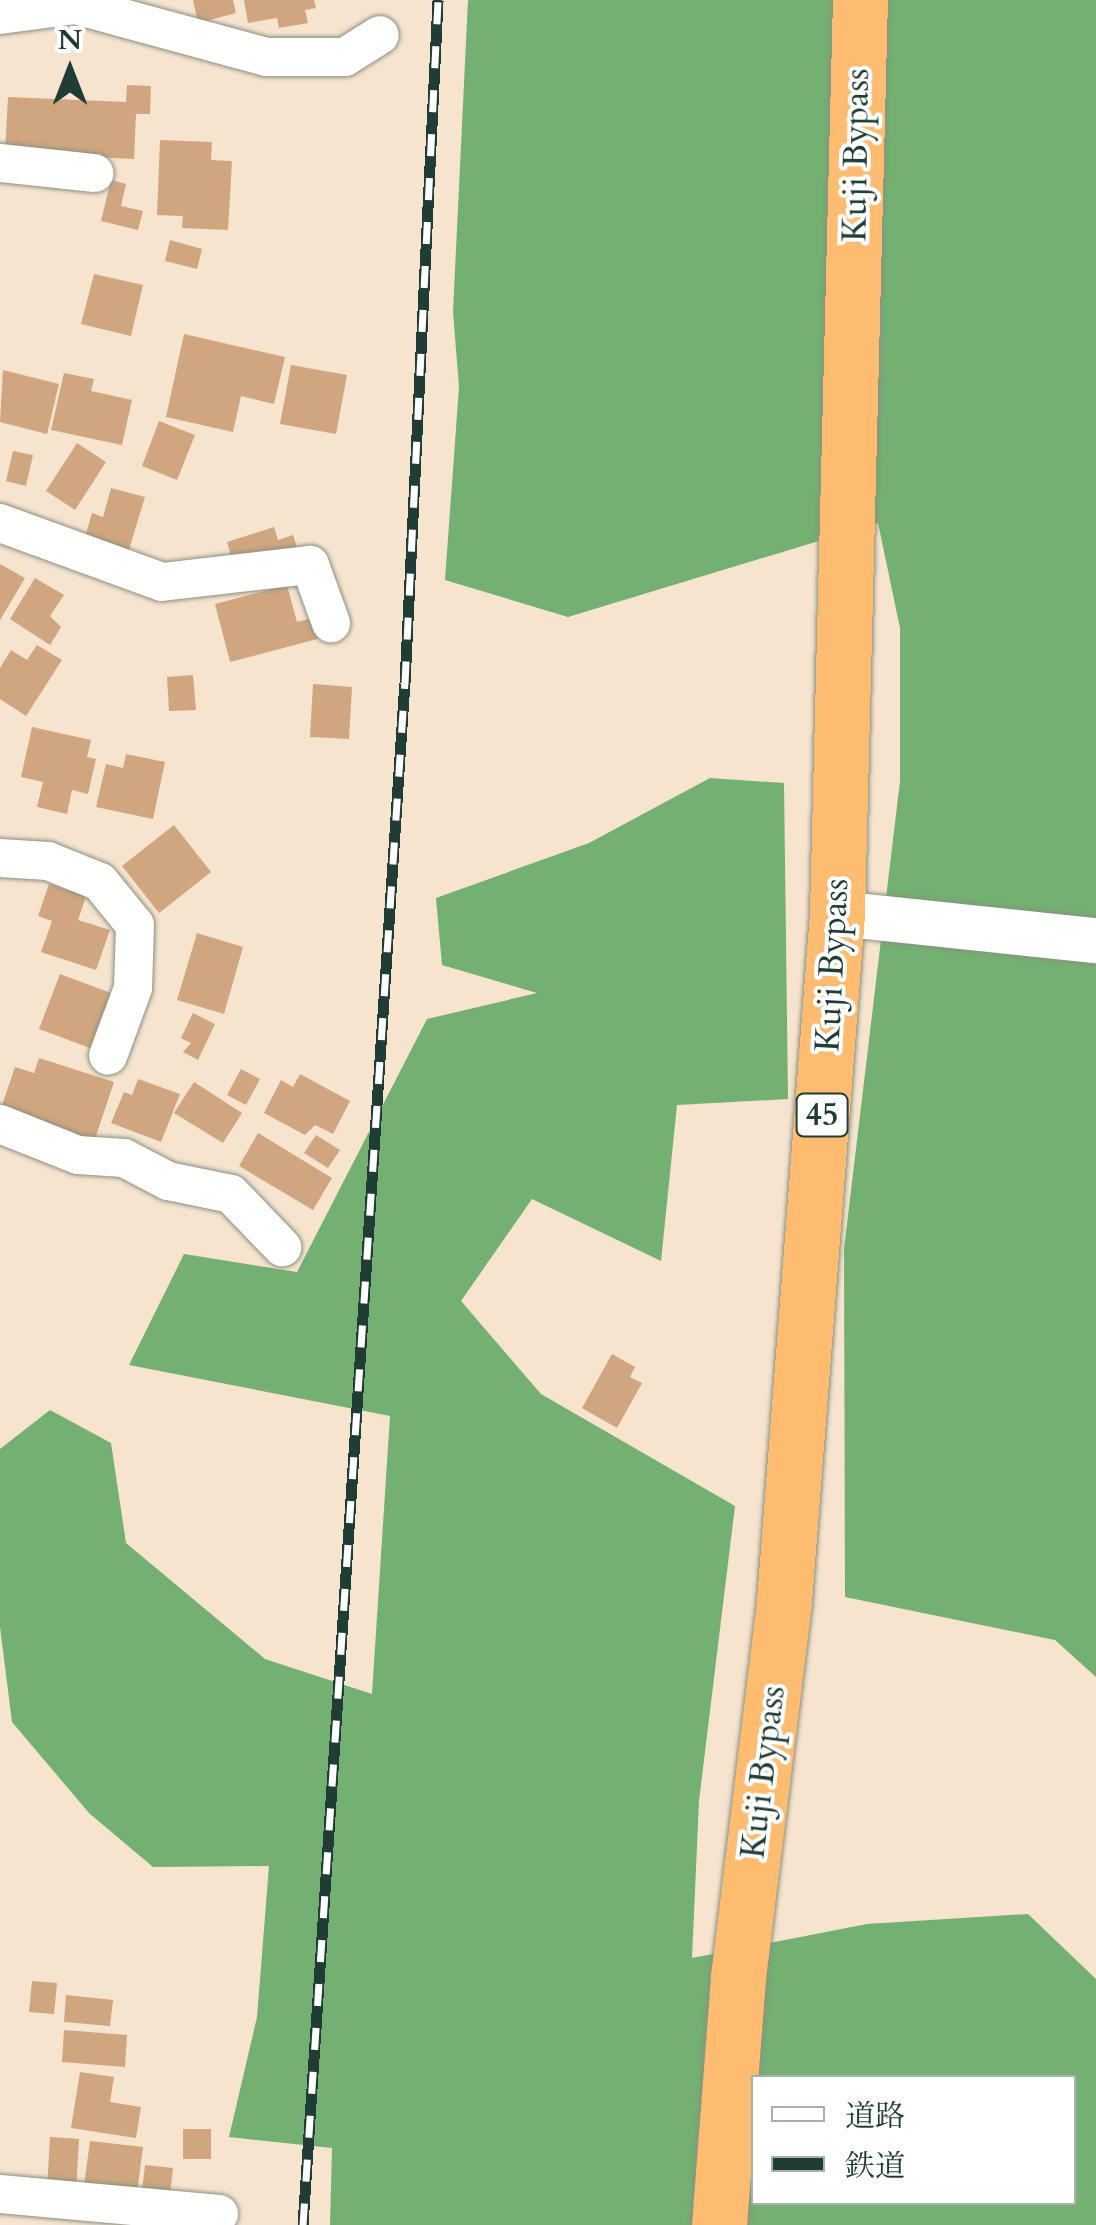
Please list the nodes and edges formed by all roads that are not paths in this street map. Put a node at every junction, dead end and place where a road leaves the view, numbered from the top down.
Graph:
1 (860, 0) edge
2 (0, 15) edge
3 (380, 35) dead end
4 (0, 163) edge
5 (94, 173) dead end
6 (0, 523) edge
7 (330, 623) dead end
8 (0, 858) edge
9 (836, 913) junction
10 (1096, 940) edge
11 (108, 1056) dead end
12 (0, 1124) edge
13 (282, 1247) dead end
14 (0, 2194) edge
15 (219, 2214) dead end
16 (719, 2225) edge

1 - 9 highway, Kuji Bypass / 45
2 - 3 street
4 - 5 street
6 - 7 street
8 - 11 street
9 - 10 street
9 - 16 highway, Kuji Bypass / 45
12 - 13 street
14 - 15 street

